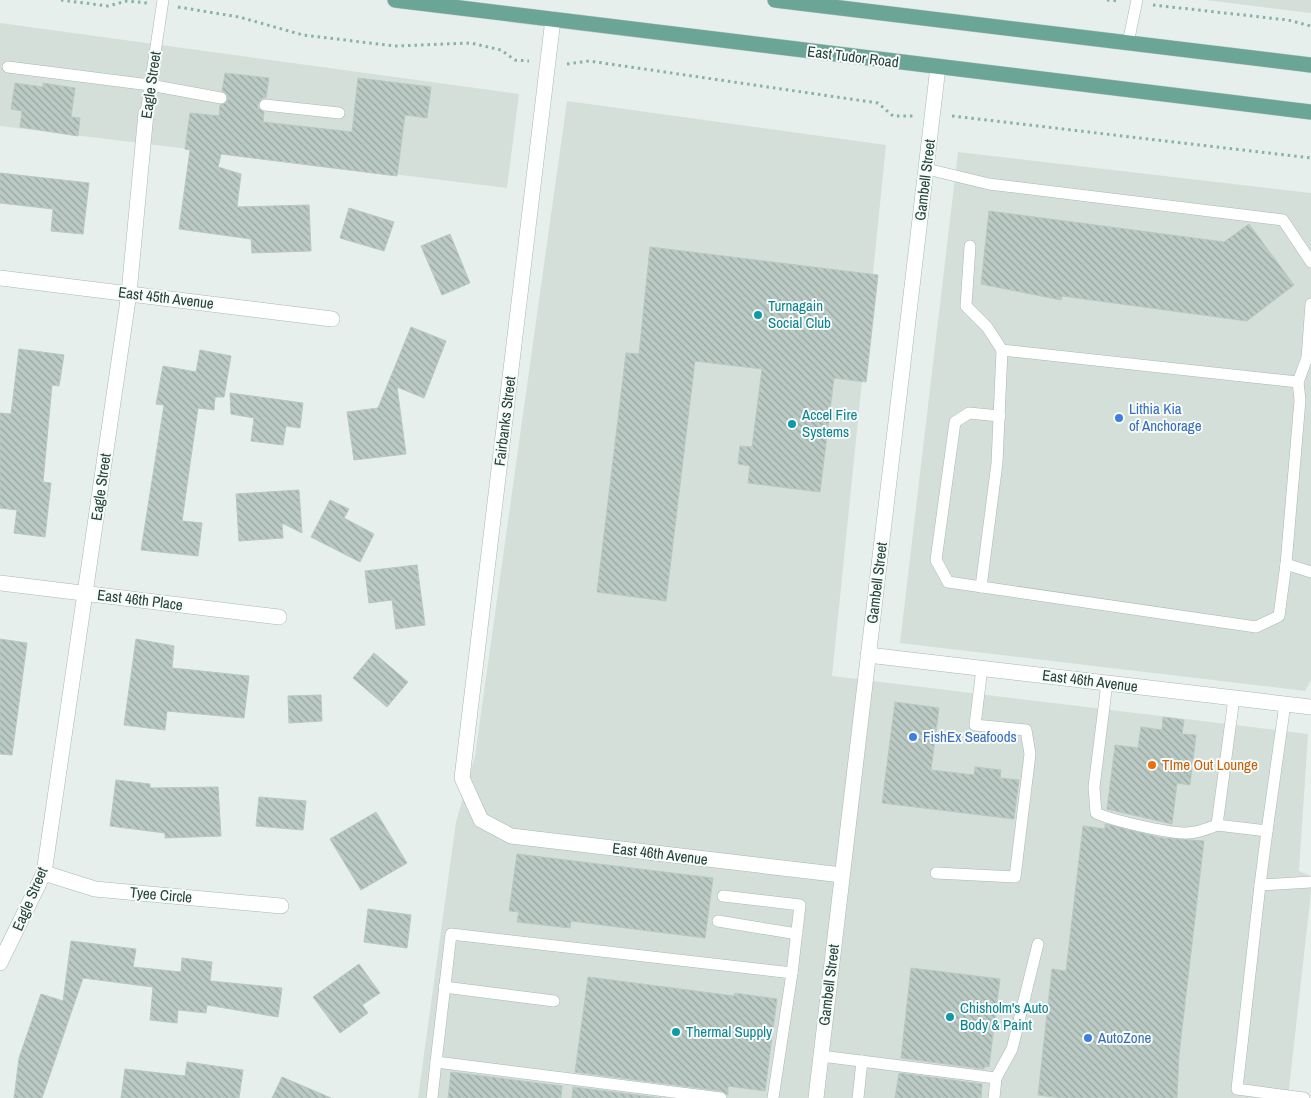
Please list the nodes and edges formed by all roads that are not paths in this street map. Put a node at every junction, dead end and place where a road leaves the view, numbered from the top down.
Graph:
1 (395, 0) edge
2 (775, 0) edge
3 (1136, 2) edge
4 (163, 3) edge
5 (553, 19) junction
6 (1128, 42) junction
7 (1311, 65) edge
8 (8, 67) dead end
9 (938, 67) junction
10 (150, 85) junction
11 (221, 98) dead end
12 (265, 105) dead end
13 (1311, 112) edge
14 (146, 113) joint
15 (339, 113) dead end
16 (927, 169) junction
17 (970, 246) dead end
18 (1311, 262) edge
19 (0, 278) edge
20 (129, 293) junction
21 (1311, 304) edge
22 (332, 319) dead end
23 (1002, 350) junction
24 (1309, 358) edge
25 (1298, 382) junction
26 (1000, 416) junction
27 (1286, 564) junction
28 (1311, 572) edge
29 (0, 583) edge
30 (981, 587) junction
31 (85, 593) junction
32 (279, 617) dead end
33 (868, 655) junction
34 (982, 668) junction
35 (1107, 683) junction
36 (1234, 698) junction
37 (1285, 704) junction
38 (1311, 707) edge
39 (482, 820) joint
40 (1218, 826) junction
41 (1267, 831) junction
42 (936, 872) dead end
43 (44, 873) junction
44 (842, 875) junction
45 (1311, 882) edge
46 (1260, 885) junction
47 (723, 896) dead end
48 (281, 906) dead end
49 (718, 921) dead end
50 (796, 934) junction
51 (1038, 944) dead end
52 (2, 955) edge
53 (792, 973) junction
54 (444, 987) junction
55 (554, 1001) dead end
56 (820, 1056) junction
57 (862, 1061) junction
58 (436, 1062) junction
59 (996, 1078) junction
60 (432, 1098) edge
61 (721, 1098) edge
62 (773, 1098) edge
63 (816, 1098) edge
64 (858, 1098) edge
65 (994, 1098) edge
66 (1304, 1098) edge

1 - 5 main road, East Tudor Road
2 - 6 main road
3 - 6 lane
4 - 10 lane, Eagle Street
5 - 9 main road, East Tudor Road
5 - 39 street, Fairbanks Street
6 - 7 main road
8 - 10 lane
9 - 13 main road, East Tudor Road
9 - 16 street, Gambell Street
10 - 11 lane
10 - 14 lane, Eagle Street
12 - 15 lane
14 - 20 street, Eagle Street
16 - 18 lane
16 - 33 street, Gambell Street
17 - 23 lane
19 - 20 street, East 45th Avenue
20 - 22 street, East 45th Avenue
20 - 31 street, Eagle Street
21 - 24 lane
23 - 25 lane
23 - 26 lane
24 - 25 lane
25 - 27 lane
26 - 30 lane
26 - 30 lane
27 - 28 lane
27 - 30 lane
29 - 31 street, East 46th Place
31 - 32 street, East 46th Place
31 - 43 street, Eagle Street
33 - 34 street, East 46th Avenue
33 - 44 street, Gambell Street
34 - 35 street, East 46th Avenue
34 - 42 lane
35 - 36 street, East 46th Avenue
35 - 40 lane
36 - 37 street, East 46th Avenue
36 - 40 lane
37 - 38 street, East 46th Avenue
37 - 41 lane
39 - 44 street, East 46th Avenue
40 - 41 lane
41 - 46 lane
43 - 48 street, Tyee Circle
43 - 52 street, Eagle Street
44 - 56 street, Gambell Street
45 - 46 lane
46 - 66 lane
47 - 50 lane
49 - 50 lane
50 - 53 lane
51 - 59 lane
53 - 54 lane
53 - 62 lane
54 - 55 lane
54 - 58 lane
56 - 57 lane
56 - 63 street, Gambell Street
57 - 59 lane
57 - 64 lane
58 - 60 lane
58 - 61 lane
59 - 65 lane

